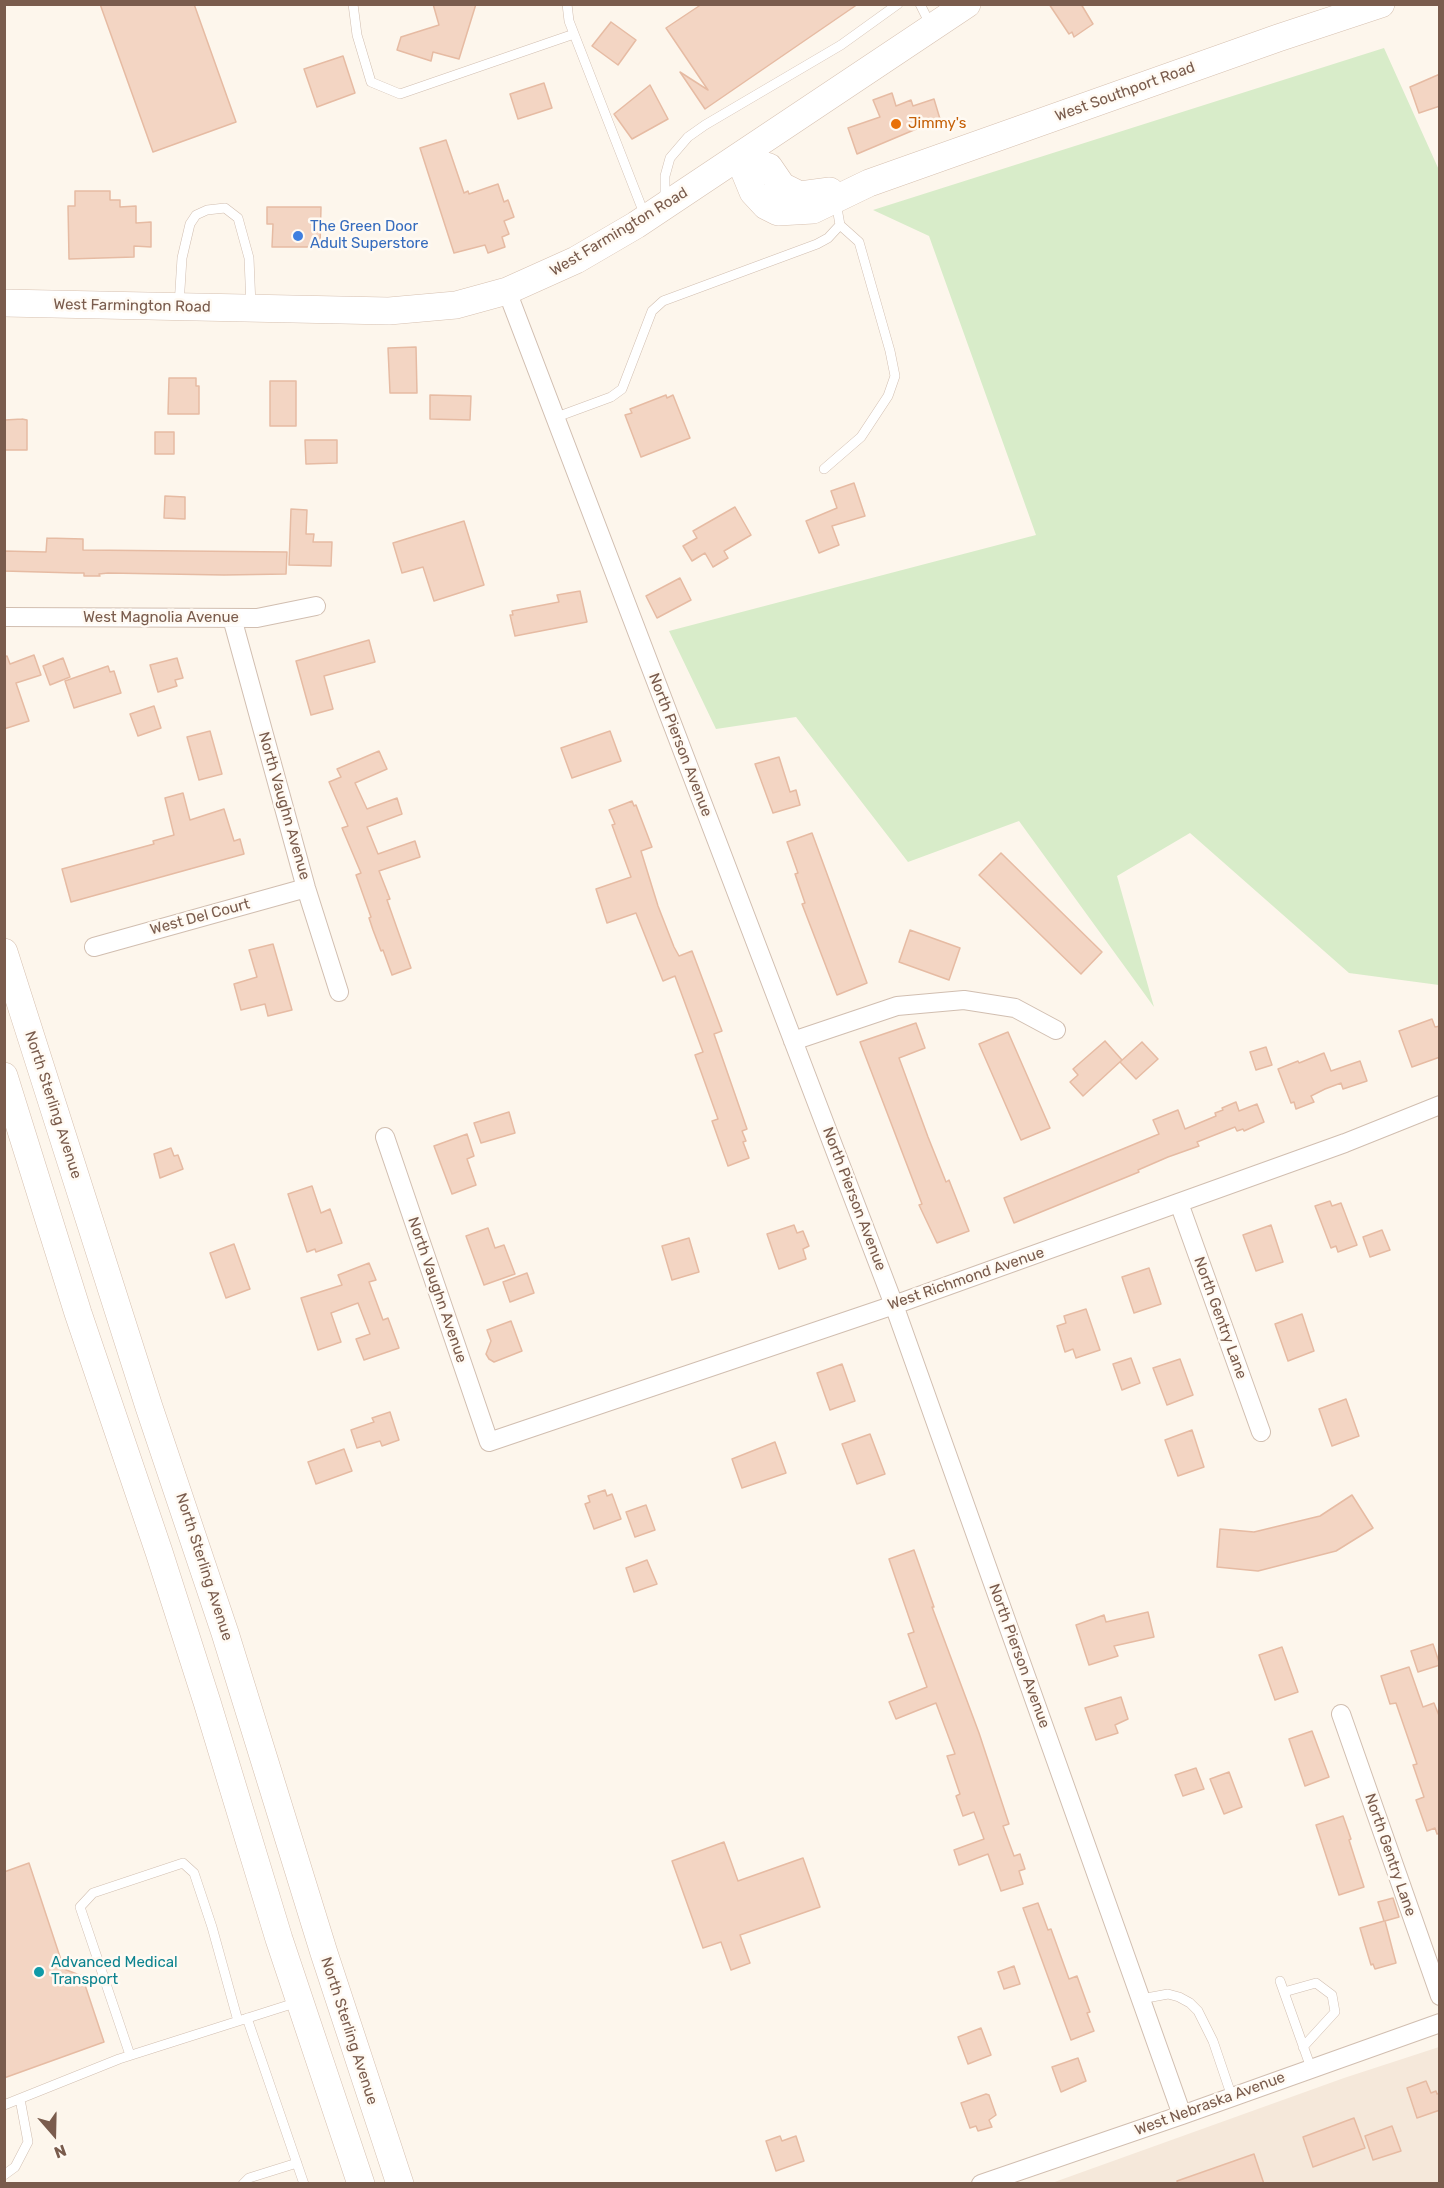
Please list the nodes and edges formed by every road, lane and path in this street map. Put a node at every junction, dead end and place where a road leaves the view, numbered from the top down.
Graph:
1 (352, 4) edge
2 (567, 4) edge
3 (898, 4) edge
4 (967, 4) edge
5 (1382, 4) edge
6 (926, 16) edge
7 (574, 34) junction
8 (739, 158) junction
9 (869, 183) junction
10 (655, 212) junction
11 (838, 212) junction
12 (507, 291) junction
13 (4, 303) edge
14 (179, 307) junction
15 (251, 308) junction
16 (554, 418) junction
17 (824, 469) dead end
18 (316, 606) dead end
19 (4, 617) edge
20 (232, 618) junction
21 (306, 888) junction
22 (94, 946) dead end
23 (4, 952) edge
24 (339, 992) dead end
25 (1056, 1030) dead end
26 (793, 1041) junction
27 (4, 1076) edge
28 (1440, 1106) edge
29 (385, 1137) dead end
30 (1179, 1203) junction
31 (894, 1305) junction
32 (1261, 1432) dead end
33 (489, 1442) joint
34 (1341, 1714) dead end
35 (1280, 1981) dead end
36 (1284, 1992) junction
37 (1440, 1996) edge
38 (1141, 1999) junction
39 (300, 2001) junction
40 (242, 2020) junction
41 (1440, 2023) edge
42 (1303, 2047) junction
43 (130, 2055) junction
44 (1311, 2068) junction
45 (1232, 2097) junction
46 (20, 2099) junction
47 (4, 2105) edge
48 (1182, 2115) junction
49 (297, 2163) junction
50 (4, 2175) edge
51 (243, 2184) edge
52 (304, 2184) edge
53 (361, 2184) edge
54 (400, 2184) edge
55 (981, 2184) edge

1 - 7 lane
2 - 7 lane
3 - 10 lane
4 - 6 main road, West Farmington Road
5 - 9 main road, West Southport Road
6 - 8 main road, West Farmington Road
7 - 10 lane
8 - 9 main road, West Southport Road
8 - 10 main road, West Farmington Road
8 - 11 main road, West Southport Road
9 - 11 main road, West Southport Road
10 - 12 main road, West Farmington Road
11 - 16 lane
11 - 17 lane
12 - 15 main road, West Farmington Road
12 - 16 street, North Pierson Avenue
13 - 14 main road, West Farmington Road
14 - 15 main road, West Farmington Road
14 - 15 lane
16 - 26 street, North Pierson Avenue
18 - 20 street, West Magnolia Avenue
19 - 20 street, West Magnolia Avenue
20 - 21 street, North Vaughn Avenue
21 - 22 street, West Del Court
21 - 24 street, North Vaughn Avenue
23 - 54 main road, North Sterling Avenue
25 - 26 street
26 - 31 street, North Pierson Avenue
27 - 39 main road
28 - 30 street, West Richmond Avenue
29 - 33 street, North Vaughn Avenue
30 - 31 street, West Richmond Avenue
30 - 32 street, North Gentry Lane
31 - 33 street, West Richmond Avenue
31 - 38 street, North Pierson Avenue
34 - 37 street, North Gentry Lane
35 - 36 lane
36 - 42 lane
36 - 42 lane
38 - 45 lane
38 - 48 street, North Pierson Avenue
39 - 40 lane
39 - 53 main road
40 - 43 lane
40 - 43 lane
40 - 49 lane
41 - 44 street, West Nebraska Avenue
42 - 44 lane
43 - 46 lane
44 - 45 street, West Nebraska Avenue
45 - 48 street, West Nebraska Avenue
46 - 47 lane
46 - 50 lane
48 - 55 street, West Nebraska Avenue
49 - 51 lane
49 - 52 lane

